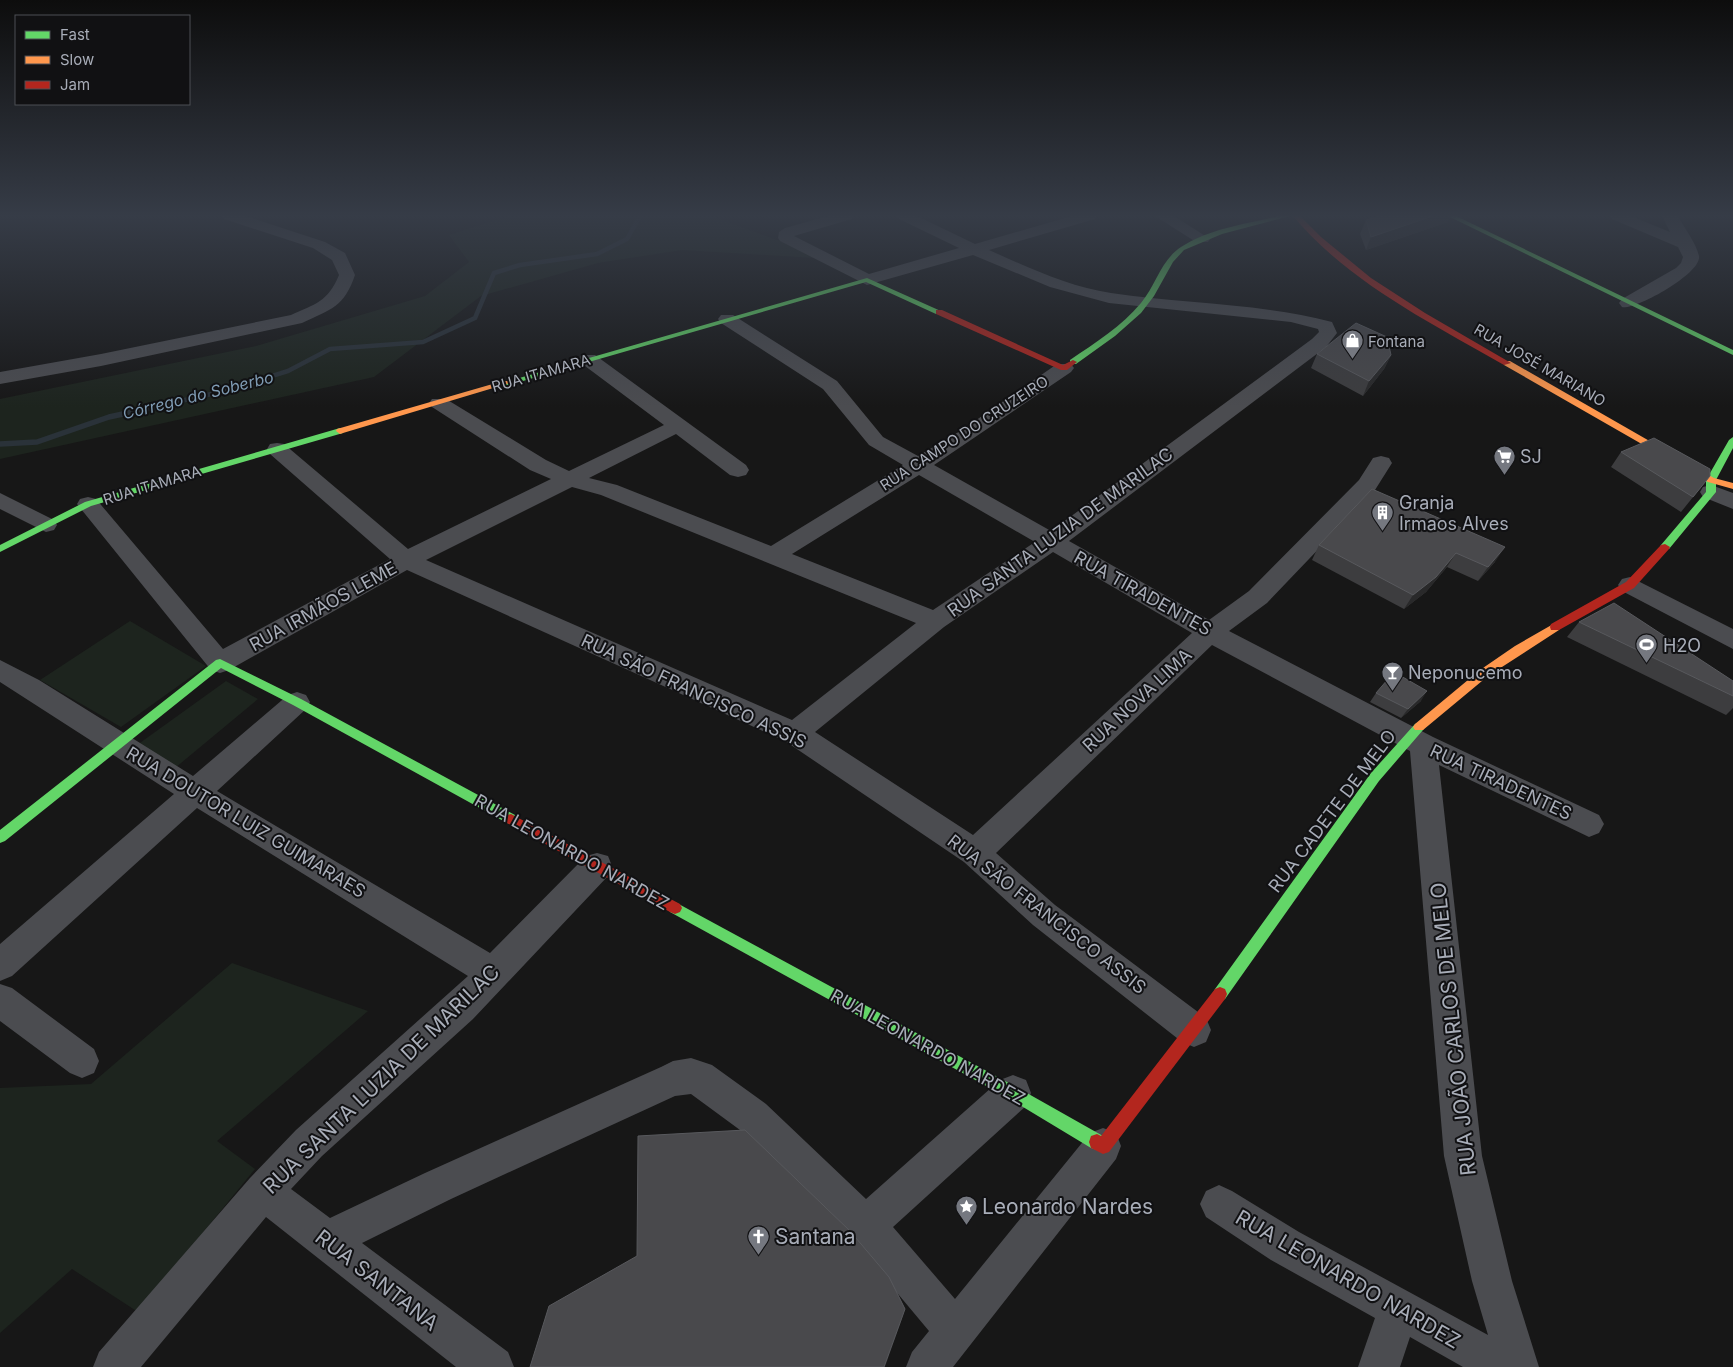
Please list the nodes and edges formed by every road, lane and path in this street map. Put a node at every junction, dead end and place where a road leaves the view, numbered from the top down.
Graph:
1 (345, 280) edge
2 (867, 280) joint
3 (1050, 280) edge
4 (1161, 280) edge
5 (1372, 280) edge
6 (1581, 280) edge
7 (1668, 280) edge
8 (1147, 302) junction
9 (1628, 303) junction
10 (728, 320) junction
11 (1328, 333) joint
12 (1733, 353) edge
13 (588, 359) junction
14 (1064, 368) junction
15 (0, 378) edge
16 (439, 403) junction
17 (679, 425) junction
18 (1733, 440) edge
19 (277, 449) junction
20 (1381, 463) dead end
21 (918, 465) junction
22 (738, 470) dead end
23 (568, 479) junction
24 (1710, 486) junction
25 (1733, 486) edge
26 (0, 500) edge
27 (1733, 502) edge
28 (88, 504) junction
29 (46, 525) junction
30 (1052, 542) junction
31 (0, 549) edge
32 (774, 555) junction
33 (406, 560) junction
34 (1630, 585) junction
35 (934, 621) junction
36 (1210, 632) junction
37 (1733, 640) edge
38 (220, 663) junction
39 (0, 670) edge
40 (296, 702) junction
41 (795, 733) junction
42 (1416, 741) junction
43 (117, 744) junction
44 (196, 793) junction
45 (1589, 824) dead end
46 (0, 837) edge
47 (975, 853) junction
48 (597, 866) junction
49 (0, 965) edge
50 (492, 973) junction
51 (0, 1000) edge
52 (1194, 1030) junction
53 (82, 1061) dead end
54 (1013, 1093) junction
55 (1103, 1146) junction
56 (263, 1191) junction
57 (1219, 1204) dead end
58 (866, 1225) junction
59 (325, 1241) junction
60 (1399, 1307) junction
61 (956, 1332) junction
62 (114, 1367) edge
63 (493, 1367) edge
64 (927, 1367) edge
65 (1379, 1367) edge
66 (1504, 1367) edge
67 (1518, 1367) edge

1 - 15 street
2 - 10 street, RUA ITAMARA
2 - 14 street
3 - 8 street
4 - 8 street, RUA CAMPO DO CRUZEIRO
5 - 24 street, RUA JOSÉ MARIANO
6 - 9 street
7 - 9 street
8 - 11 street
8 - 14 street, RUA CAMPO DO CRUZEIRO
9 - 12 street
10 - 13 street, RUA ITAMARA
10 - 21 street, RUA TIRADENTES
11 - 30 street, RUA SANTA LUZIA DE MARILAC
13 - 16 street, RUA ITAMARA
13 - 17 street
14 - 21 street, RUA CAMPO DO CRUZEIRO
16 - 19 street, RUA ITAMARA
16 - 23 street
17 - 22 street
17 - 23 street, RUA IRMÃOS LEME
18 - 24 street, RUA CADETE DE MELO
19 - 28 street, RUA ITAMARA
19 - 33 street, RUA SÃO FRANCISCO ASSIS
20 - 36 street, RUA NOVA LIMA
21 - 30 street, RUA TIRADENTES
21 - 32 street, RUA CAMPO DO CRUZEIRO
23 - 32 street
23 - 33 street, RUA IRMÃOS LEME
24 - 25 street, RUA JOSÉ MARIANO
24 - 27 street
24 - 34 street, RUA CADETE DE MELO
26 - 29 street
28 - 29 street, RUA ITAMARA
28 - 38 street, RUA LEONARDO NARDEZ
29 - 31 street, RUA ITAMARA
30 - 35 street, RUA SANTA LUZIA DE MARILAC
30 - 36 street, RUA TIRADENTES
32 - 35 street
33 - 38 street, RUA IRMÃOS LEME
33 - 41 street, RUA SÃO FRANCISCO ASSIS
34 - 37 street
34 - 42 street, RUA CADETE DE MELO
35 - 41 street, RUA SANTA LUZIA DE MARILAC
36 - 42 street, RUA TIRADENTES
36 - 47 street, RUA NOVA LIMA
38 - 40 street, RUA LEONARDO NARDEZ
38 - 43 street, RUA IRMÃOS LEME
39 - 43 street, RUA DOUTOR LUIZ GUIMARAES
40 - 44 street
40 - 48 street, RUA LEONARDO NARDEZ
41 - 47 street, RUA SÃO FRANCISCO ASSIS
42 - 45 street, RUA TIRADENTES
42 - 52 street, RUA CADETE DE MELO
42 - 67 street, RUA JOÃO CARLOS DE MELO
43 - 44 street, RUA DOUTOR LUIZ GUIMARAES
43 - 46 street, RUA IRMÃOS LEME
44 - 49 street
44 - 50 street, RUA DOUTOR LUIZ GUIMARAES
47 - 52 street, RUA SÃO FRANCISCO ASSIS
48 - 50 street, RUA SANTA LUZIA DE MARILAC
48 - 54 street, RUA LEONARDO NARDEZ
50 - 56 street, RUA SANTA LUZIA DE MARILAC
51 - 53 street
52 - 55 street, RUA CADETE DE MELO
54 - 55 street, RUA LEONARDO NARDEZ
54 - 58 street
55 - 61 street
56 - 59 street, RUA SANTANA
56 - 62 street, RUA SANTA LUZIA DE MARILAC
57 - 60 street, RUA LEONARDO NARDEZ
58 - 59 street
58 - 61 street
59 - 63 street, RUA SANTANA
60 - 65 street
60 - 66 street, RUA LEONARDO NARDEZ
61 - 64 street

